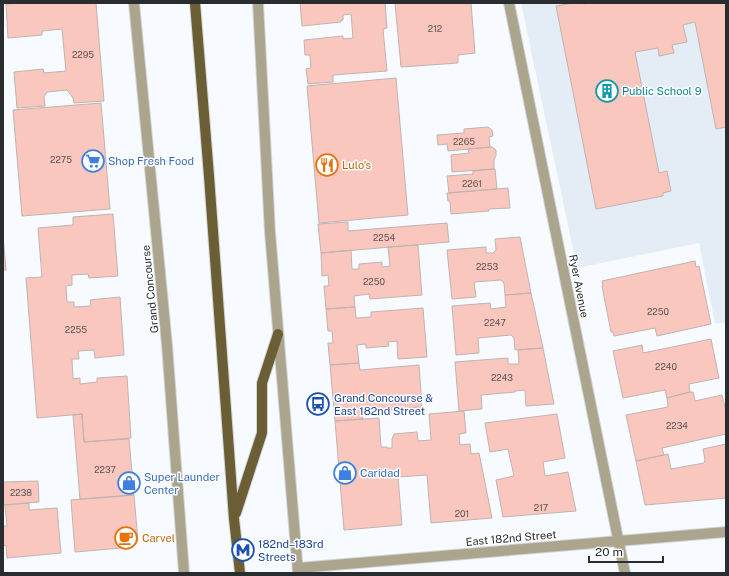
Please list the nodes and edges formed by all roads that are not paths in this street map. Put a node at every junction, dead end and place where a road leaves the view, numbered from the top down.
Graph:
1 (134, 3) edge
2 (195, 3) edge
3 (258, 3) edge
4 (510, 3) edge
5 (278, 334) junction
6 (234, 519) junction
7 (726, 532) edge
8 (618, 541) junction
9 (298, 570) edge
10 (184, 573) edge
11 (240, 573) edge
12 (625, 573) edge

1 - 10 street, Grand Concourse
2 - 6 main road
3 - 5 street
4 - 8 street, Ryer Avenue
5 - 6 main road
5 - 9 street
6 - 11 main road
7 - 8 street, East 182nd Street
8 - 9 street, East 182nd Street
8 - 12 street, Ryer Avenue

